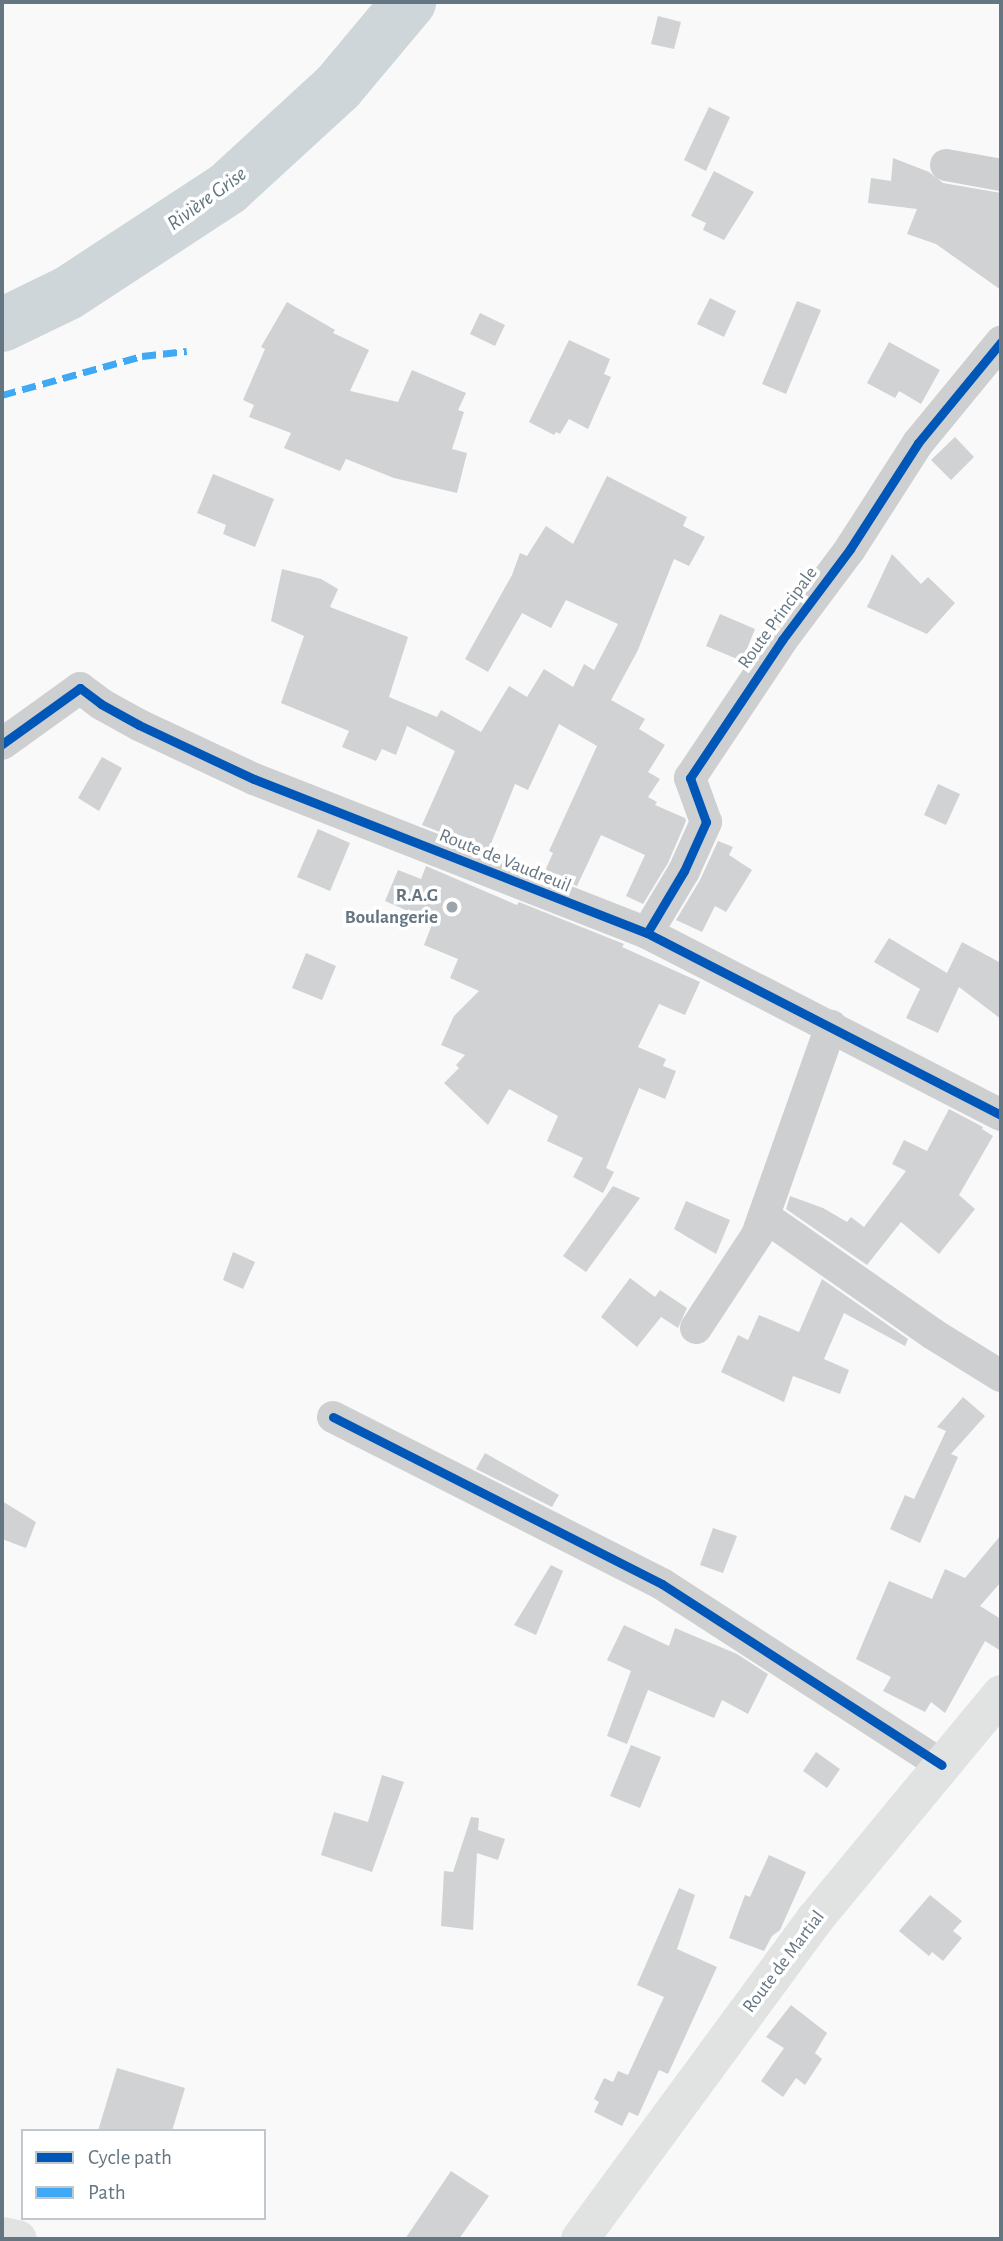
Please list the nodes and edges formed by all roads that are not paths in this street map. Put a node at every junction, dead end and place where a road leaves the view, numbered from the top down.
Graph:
1 (946, 165) dead end
2 (1001, 175) edge
3 (1001, 342) edge
4 (2, 744) edge
5 (647, 933) junction
6 (831, 1026) junction
7 (1001, 1115) edge
8 (764, 1216) junction
9 (696, 1328) dead end
10 (1001, 1376) edge
11 (333, 1417) dead end
12 (1001, 1694) edge
13 (942, 1765) junction
14 (2, 2236) edge
15 (18, 2239) edge
16 (580, 2239) edge

1 - 2 street
3 - 5 street, Route Principale
4 - 5 street, Route de Vaudreuil
5 - 6 street, Route de Vaudreuil
6 - 7 street, Route de Vaudreuil
6 - 8 street
8 - 9 street
8 - 10 street
11 - 13 street
12 - 13 street, Route de Martial
13 - 16 street, Route de Martial
14 - 15 street

